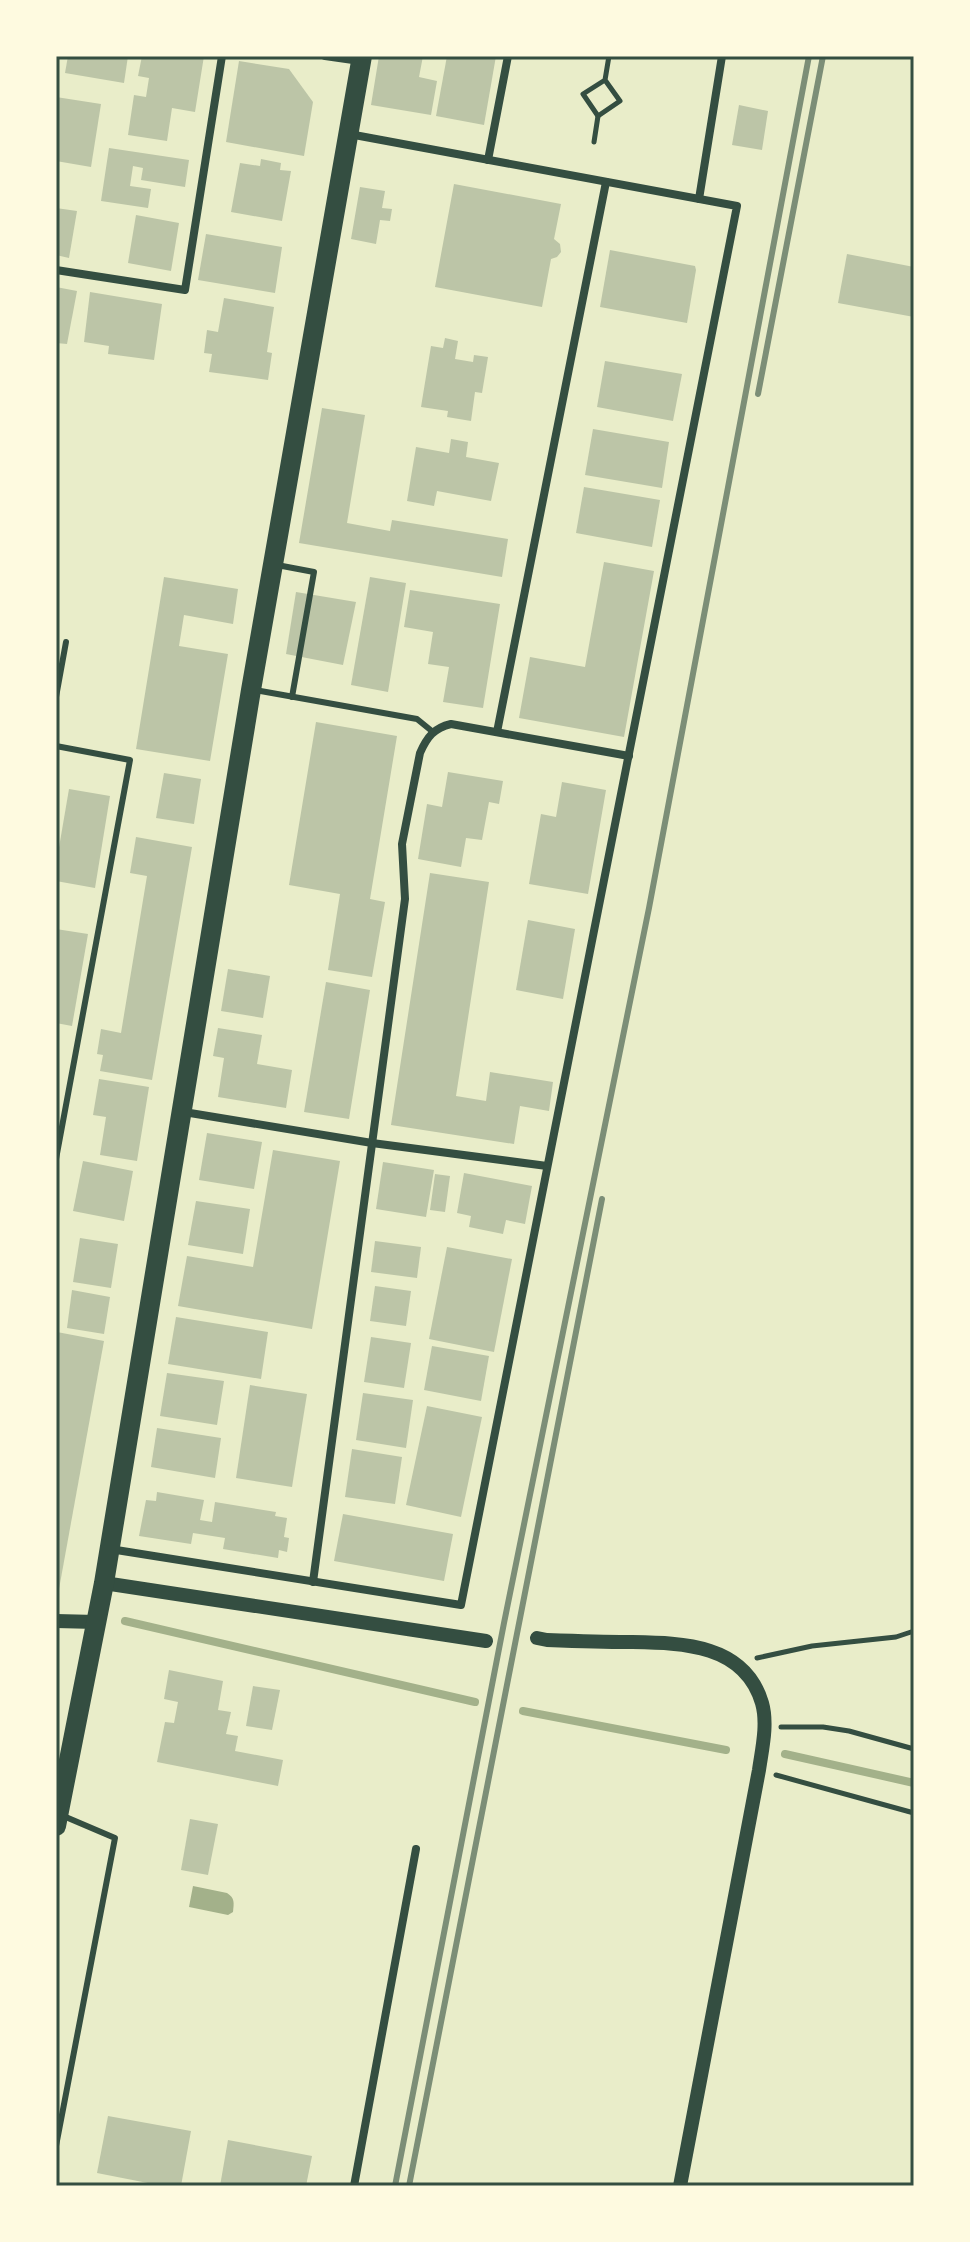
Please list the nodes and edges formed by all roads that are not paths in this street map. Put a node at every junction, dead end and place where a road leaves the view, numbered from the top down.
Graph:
1 (222, 56) edge
2 (325, 56) edge
3 (508, 56) edge
4 (722, 56) edge
5 (361, 59) edge
6 (349, 134) junction
7 (488, 160) junction
8 (606, 182) junction
9 (699, 199) junction
10 (56, 270) edge
11 (273, 565) junction
12 (66, 642) dead end
13 (251, 690) junction
14 (56, 697) edge
15 (292, 697) junction
16 (433, 732) junction
17 (497, 732) junction
18 (56, 746) edge
19 (629, 756) junction
20 (180, 1111) junction
21 (372, 1143) junction
22 (56, 1159) edge
23 (547, 1166) junction
24 (109, 1549) junction
25 (313, 1582) junction
26 (104, 1583) junction
27 (56, 1621) edge
28 (96, 1622) junction
29 (482, 1638) dead end
30 (540, 1640) dead end
31 (57, 1820) edge
32 (416, 1849) dead end
33 (56, 2146) edge
34 (354, 2186) edge
35 (680, 2186) edge

1 - 10 street
2 - 5 street
3 - 7 street
4 - 9 street
5 - 6 main road
6 - 7 street
6 - 11 main road
7 - 8 street
8 - 9 street
8 - 17 street
9 - 19 street
11 - 13 main road
11 - 15 lane
12 - 14 lane
13 - 15 lane
13 - 20 main road
15 - 16 lane
16 - 17 street
16 - 21 street
17 - 19 street
18 - 22 lane
19 - 23 street
20 - 21 street
20 - 24 main road
21 - 23 street
21 - 25 street
23 - 25 street
24 - 25 street
24 - 26 main road
26 - 28 main road
26 - 29 street
27 - 28 street
28 - 31 main road
30 - 35 street
31 - 33 lane
32 - 34 street

